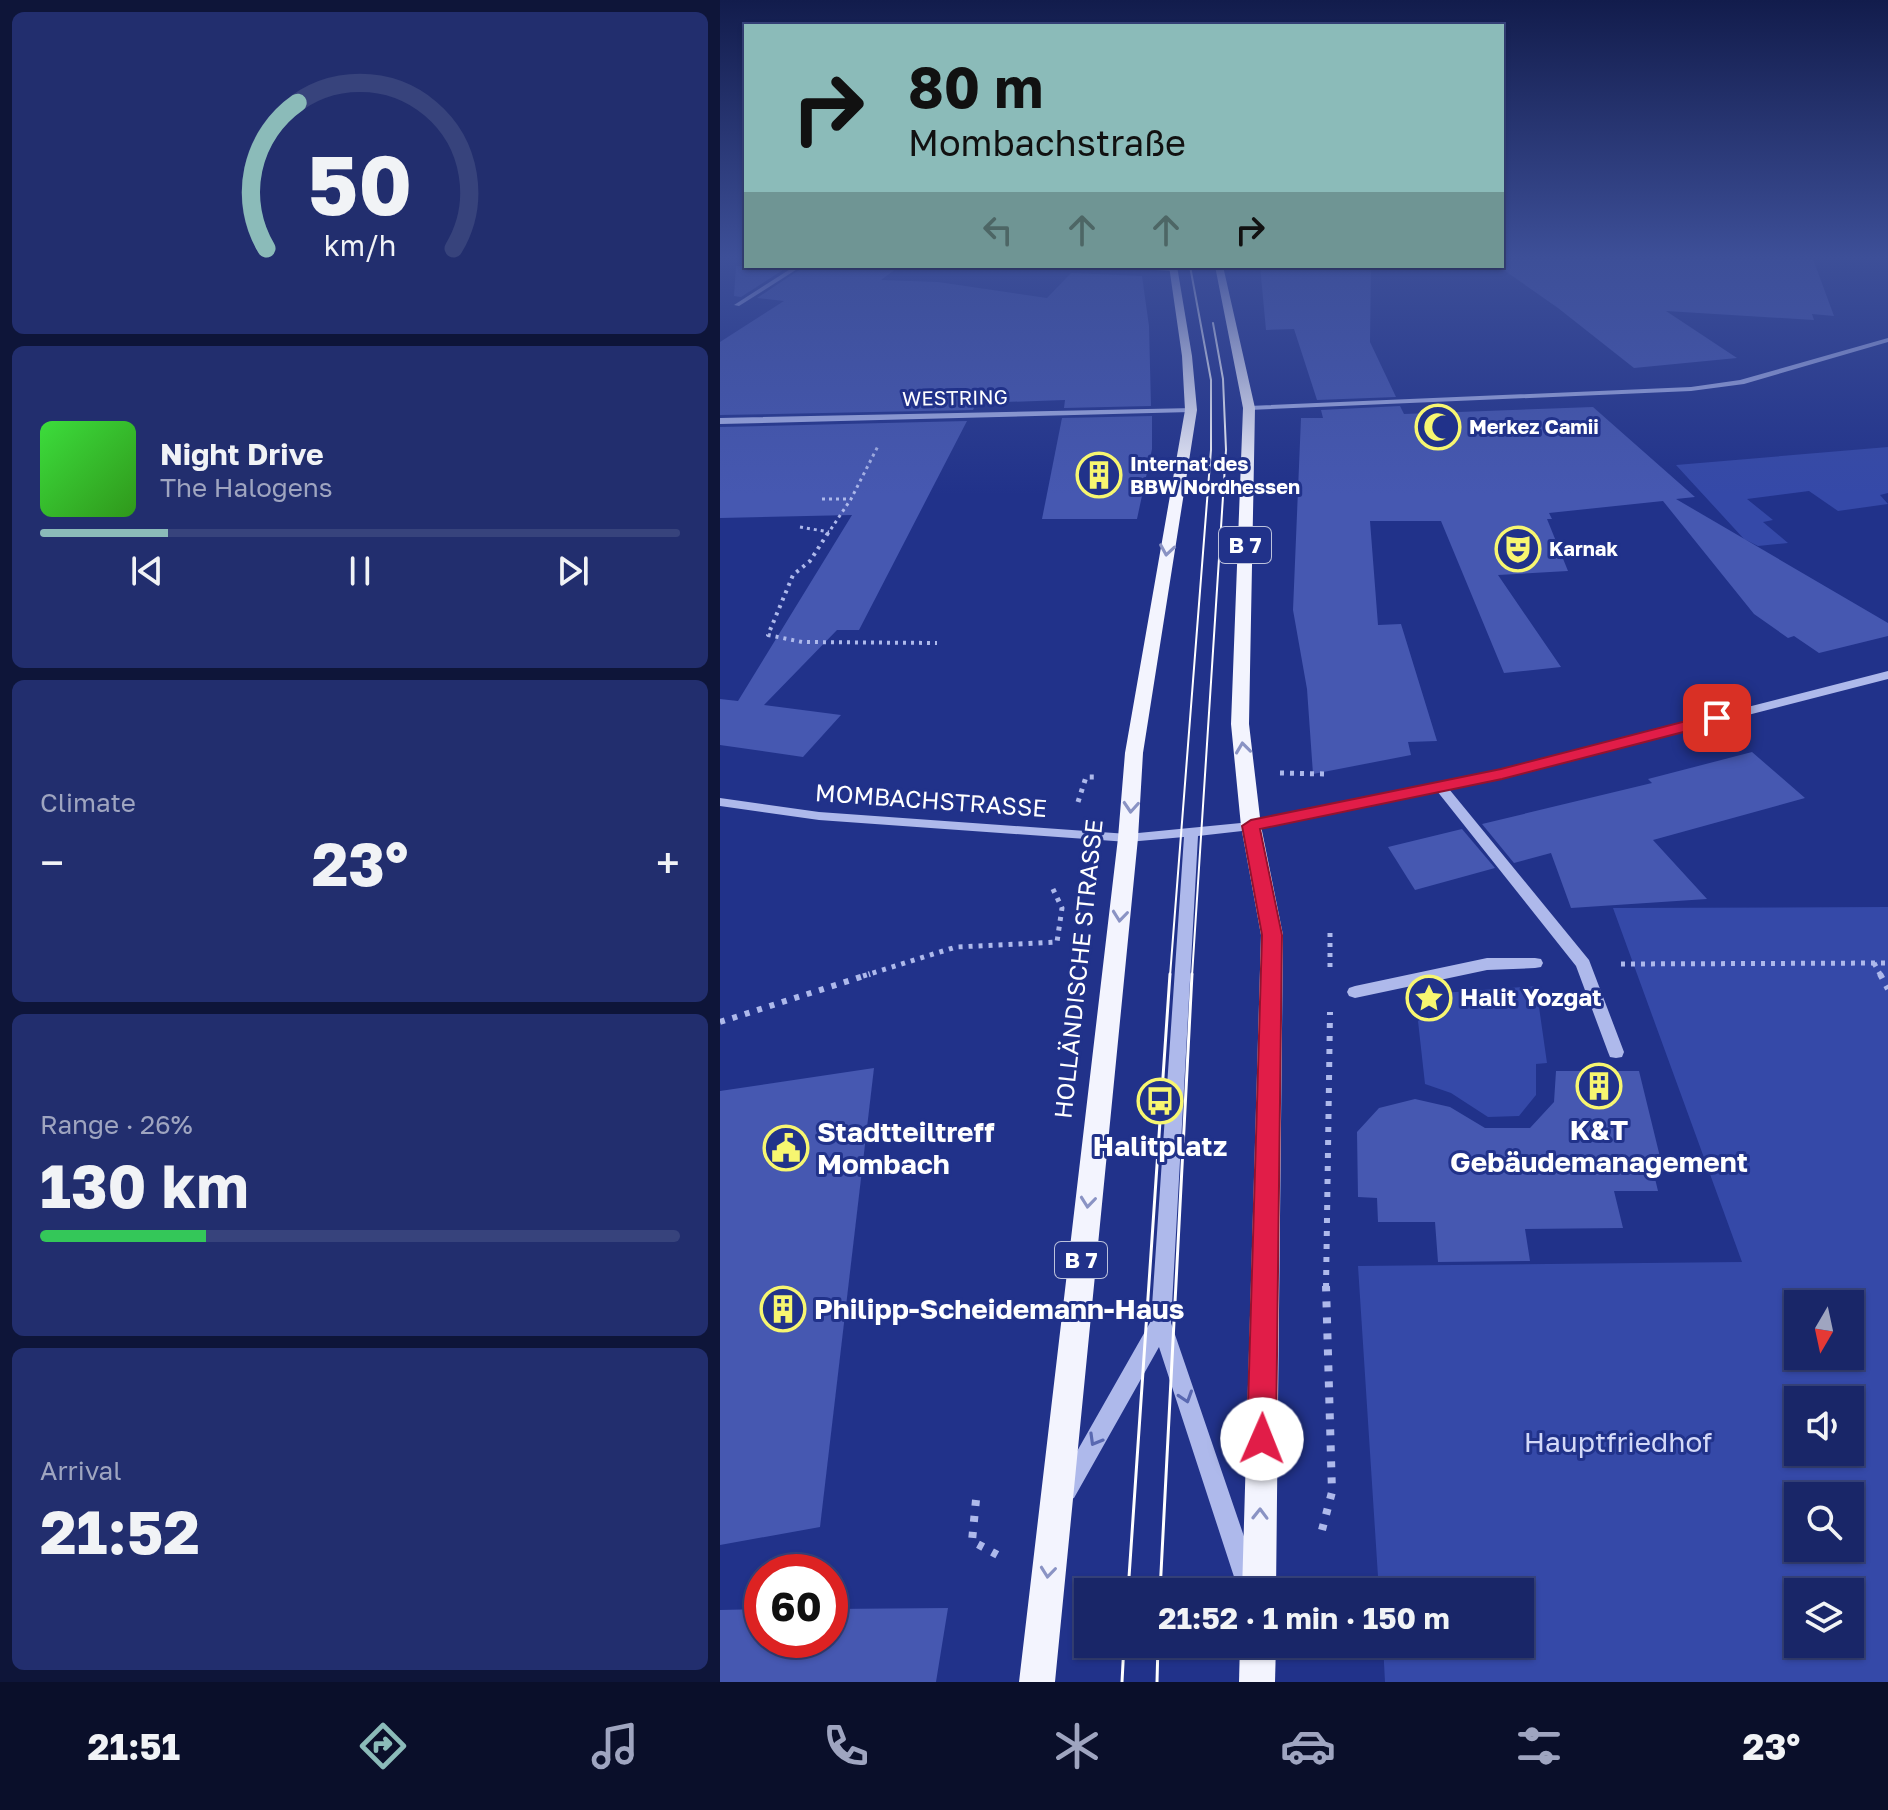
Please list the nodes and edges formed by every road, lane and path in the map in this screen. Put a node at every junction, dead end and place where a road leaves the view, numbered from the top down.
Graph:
1 (1184, 337) edge
2 (1234, 337) edge
3 (1888, 340) edge
4 (1249, 408) junction
5 (1191, 410) junction
6 (890, 418) junction
7 (720, 421) edge
8 (822, 499) dead end
9 (851, 499) junction
10 (800, 527) dead end
11 (829, 532) junction
12 (937, 643) dead end
13 (1888, 675) edge
14 (1267, 771) dead end
15 (1334, 772) dead end
16 (1086, 777) dead end
17 (1440, 786) junction
18 (1081, 792) dead end
19 (720, 802) edge
20 (1251, 826) junction
21 (1191, 832) junction
22 (1128, 838) junction
23 (1052, 887) dead end
24 (1330, 933) dead end
25 (1535, 963) dead end
26 (1874, 963) junction
27 (1888, 963) edge
28 (1583, 964) junction
29 (1330, 977) dead end
30 (1888, 989) edge
31 (1355, 992) dead end
32 (1330, 1008) dead end
33 (720, 1022) edge
34 (1616, 1052) dead end
35 (1161, 1323) junction
36 (976, 1500) dead end
37 (1054, 1511) junction
38 (1322, 1530) dead end
39 (1010, 1562) dead end
40 (1246, 1578) edge
41 (1259, 1578) edge
42 (1258, 1658) edge
43 (1037, 1682) edge
44 (1257, 1682) edge

1 - 5 main road, HOLLÄNDISCHE STRASSE / B 7
2 - 4 main road, B 7
3 - 4 street
20 -> 4 main road, B 7
5 - 6 street, WESTRING
5 -> 22 main road, HOLLÄNDISCHE STRASSE / B 7
6 - 7 street, WESTRING
6 - 9 path
8 - 9 path
9 - 11 path
10 - 11 path
11 - 12 path
13 - 17 street, MOMBACHSTRASSE
14 - 15 path
16 - 18 path
17 - 20 street, MOMBACHSTRASSE
17 - 28 street
19 - 22 street, MOMBACHSTRASSE
20 - 21 street, MOMBACHSTRASSE
41 -> 20 main road, B 7
21 - 22 street, MOMBACHSTRASSE
21 - 35 street
22 -> 37 main road, HOLLÄNDISCHE STRASSE / B 7
23 - 33 path
24 - 29 path
25 - 31 street
26 - 27 path
26 - 28 path
26 - 30 path
28 - 34 street
32 - 38 path
35 -> 37 street
35 -> 40 street
36 - 39 path
37 -> 43 main road, HOLLÄNDISCHE STRASSE / B 7
42 - 44 main road

